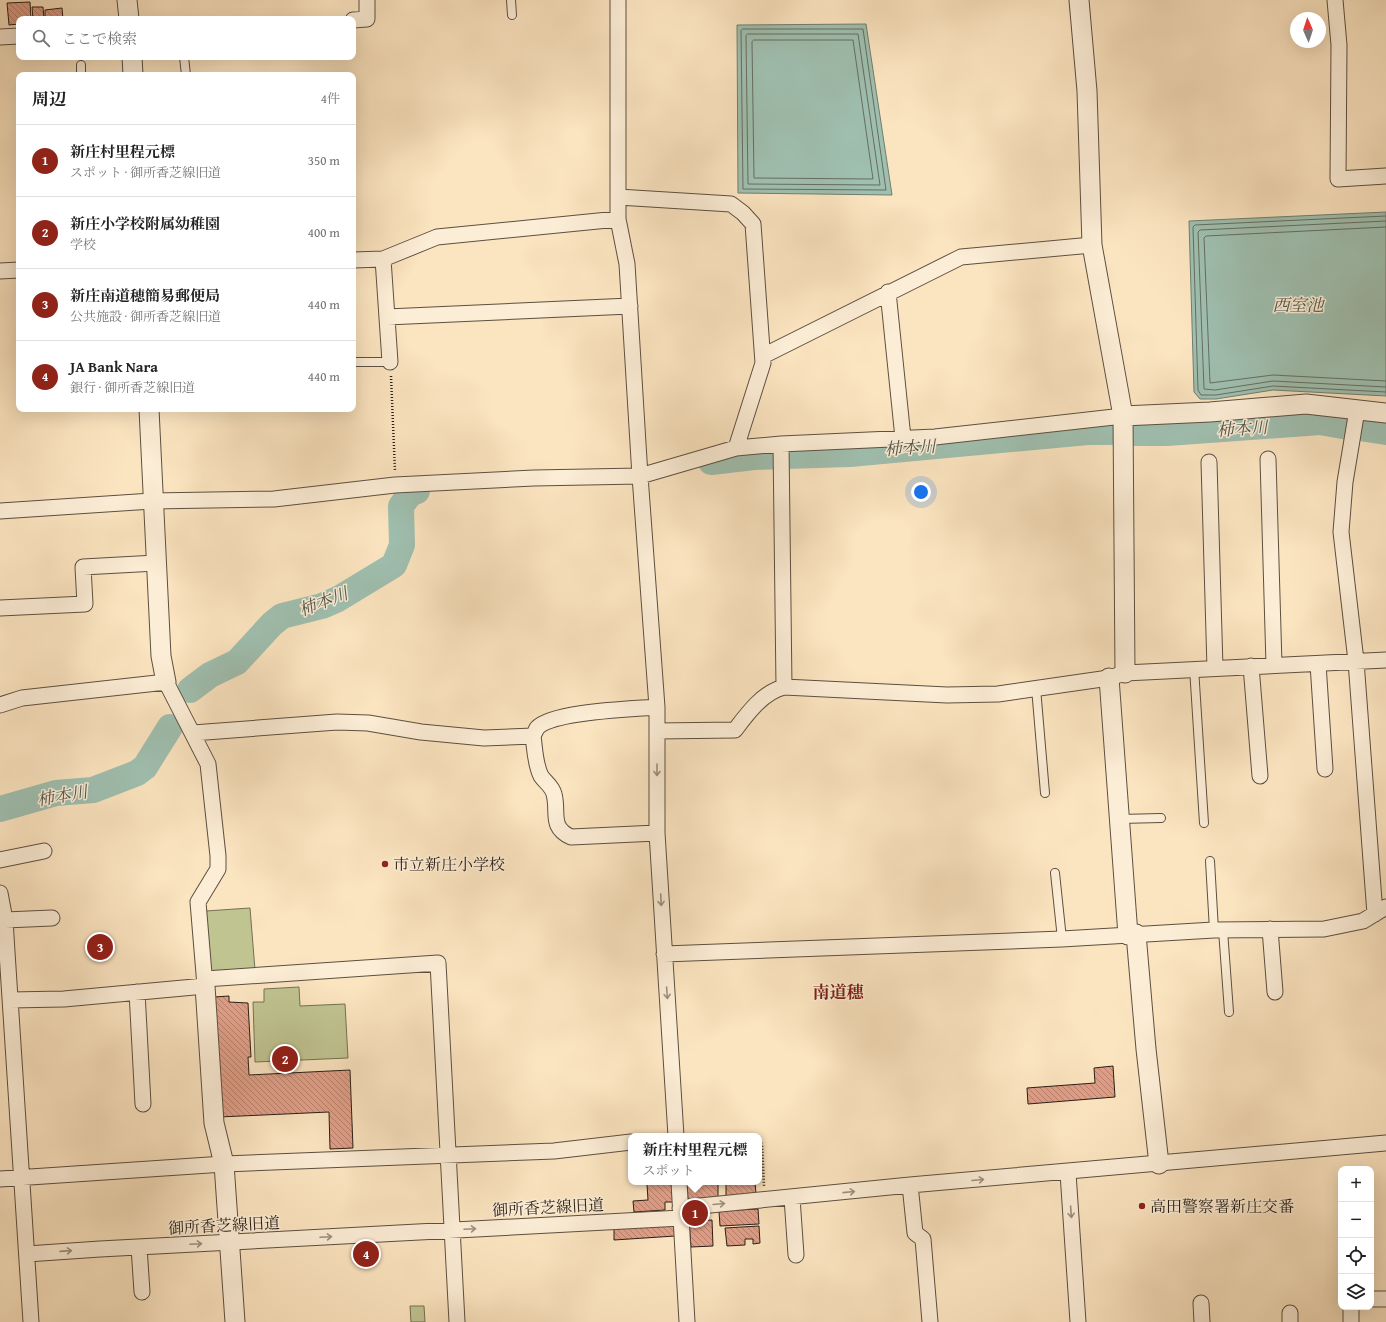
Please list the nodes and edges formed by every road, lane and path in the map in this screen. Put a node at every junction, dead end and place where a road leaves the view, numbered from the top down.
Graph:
1 (127, 0) edge
2 (367, 0) edge
3 (511, 0) edge
4 (618, 0) edge
5 (1080, 0) edge
6 (1334, 0) edge
7 (512, 15) dead end
8 (129, 16) edge
9 (356, 20) edge
10 (16, 36) edge
11 (0, 37) edge
12 (132, 60) edge
13 (184, 60) edge
14 (81, 65) dead end
15 (81, 72) edge
16 (133, 72) edge
17 (186, 72) edge
18 (1386, 176) edge
19 (618, 197) junction
20 (618, 219) junction
21 (1092, 245) junction
22 (383, 259) junction
23 (356, 260) edge
24 (16, 270) edge
25 (0, 271) edge
26 (888, 292) junction
27 (630, 306) junction
28 (387, 317) junction
29 (763, 356) junction
30 (356, 362) edge
31 (390, 362) junction
32 (1357, 410) junction
33 (149, 412) edge
34 (1386, 413) edge
35 (1123, 416) junction
36 (903, 438) junction
37 (736, 448) junction
38 (781, 452) junction
39 (1268, 459) dead end
40 (1209, 462) dead end
41 (640, 476) junction
42 (395, 485) junction
43 (152, 501) junction
44 (0, 511) edge
45 (156, 563) junction
46 (0, 608) edge
47 (1386, 660) edge
48 (1356, 661) junction
49 (1318, 664) junction
50 (1274, 665) junction
51 (1251, 666) junction
52 (1194, 668) junction
53 (1215, 668) junction
54 (1117, 675) junction
55 (166, 682) junction
56 (784, 687) junction
57 (1036, 688) junction
58 (0, 704) edge
59 (657, 707) junction
60 (657, 731) junction
61 (193, 733) junction
62 (533, 736) junction
63 (1325, 769) dead end
64 (1260, 776) dead end
65 (1045, 793) dead end
66 (1161, 818) dead end
67 (1120, 820) junction
68 (1204, 822) dead end
69 (657, 833) junction
70 (44, 851) dead end
71 (0, 860) edge
72 (1210, 861) dead end
73 (1055, 873) dead end
74 (1, 897) edge
75 (1380, 910) edge
76 (52, 918) dead end
77 (5, 920) junction
78 (1270, 929) junction
79 (1219, 930) junction
80 (1132, 934) junction
81 (1062, 939) junction
82 (4, 952) edge
83 (664, 954) junction
84 (205, 983) junction
85 (137, 992) junction
86 (1275, 992) dead end
87 (10, 1000) junction
88 (1229, 1012) dead end
89 (143, 1104) dead end
90 (676, 1133) edge
91 (628, 1142) edge
92 (1386, 1143) edge
93 (762, 1144) edge
94 (448, 1154) junction
95 (224, 1164) junction
96 (1159, 1164) junction
97 (1068, 1173) junction
98 (21, 1178) junction
99 (0, 1179) edge
100 (679, 1185) edge
101 (910, 1185) junction
102 (792, 1198) junction
103 (764, 1200) junction
104 (681, 1213) junction
105 (452, 1230) junction
106 (231, 1243) junction
107 (139, 1247) junction
108 (27, 1254) junction
109 (796, 1255) dead end
110 (142, 1292) dead end
111 (1374, 1299) edge
112 (1386, 1299) edge
113 (1202, 1303) dead end
114 (1351, 1310) edge
115 (31, 1322) edge
116 (236, 1322) edge
117 (457, 1322) edge
118 (688, 1322) edge
119 (930, 1322) edge
120 (1078, 1322) edge
121 (1202, 1322) edge
122 (1351, 1322) edge

1 - 8 street
2 - 9 street
3 - 7 lane
4 - 19 street
5 - 21 street
6 - 18 street
10 - 11 street
12 - 16 street
13 - 17 lane
14 - 15 lane
19 - 20 street
19 - 29 street
20 - 22 street
20 - 27 street
21 - 26 street
21 - 35 street
22 - 23 street
22 - 28 street
24 - 25 street
26 - 29 street
26 - 36 street
27 - 28 street
27 - 41 street
28 - 31 street
29 - 37 street
30 - 31 lane
31 - 42 path
32 - 34 street
32 - 35 street
32 - 48 street
33 - 43 street
35 - 36 street
35 - 54 street
36 - 38 street
37 - 38 street
37 - 41 street
38 - 56 street
39 - 50 street
40 - 53 street
41 - 42 street
41 - 59 street
42 - 43 street
43 - 44 street
43 - 45 street
45 - 46 street
45 - 55 street
47 - 48 street
48 - 49 street
48 - 75 street
49 - 50 street
49 - 63 street
50 - 51 street
51 - 53 street
51 - 64 street
52 - 53 street
52 - 54 street
52 - 68 lane
54 - 57 street
54 - 67 street
55 - 58 street
55 - 61 street
56 - 57 street
56 - 60 street
57 - 65 lane
59 - 60 street
59 - 62 street
60 -> 69 street
61 - 62 street
61 - 84 street
62 - 69 street
66 - 67 lane
67 - 80 street
69 -> 83 street
70 - 71 street
72 - 79 lane
73 - 81 lane
74 - 77 street
75 - 78 street
76 - 77 street
77 - 82 street
78 - 79 street
78 - 86 street
79 - 80 street
79 - 88 lane
80 - 81 street
80 - 96 street
81 - 83 street
82 - 87 street
83 -> 90 street
84 - 85 street
84 - 94 street
84 - 95 street
85 - 87 street
85 - 89 street
87 - 98 street
91 - 94 street
92 - 96 street, 御所香芝線旧道
93 - 103 path
94 - 95 street
94 - 105 street
95 - 98 street
95 - 106 street
96 - 97 street, 御所香芝線旧道
101 -> 97 street, 御所香芝線旧道
97 -> 120 street
98 - 99 street
98 - 108 street
100 - 104 street
102 -> 101 street, 御所香芝線旧道
101 - 119 street
102 - 103 street, 御所香芝線旧道
102 - 109 street
104 -> 103 street, 御所香芝線旧道
105 -> 104 street, 御所香芝線旧道
104 - 118 street
106 -> 105 street, 御所香芝線旧道
105 - 117 street
107 -> 106 street, 御所香芝線旧道
106 - 116 street
108 -> 107 street, 御所香芝線旧道
107 - 110 street
108 - 115 street
111 - 112 street
113 - 121 street
114 - 122 street

